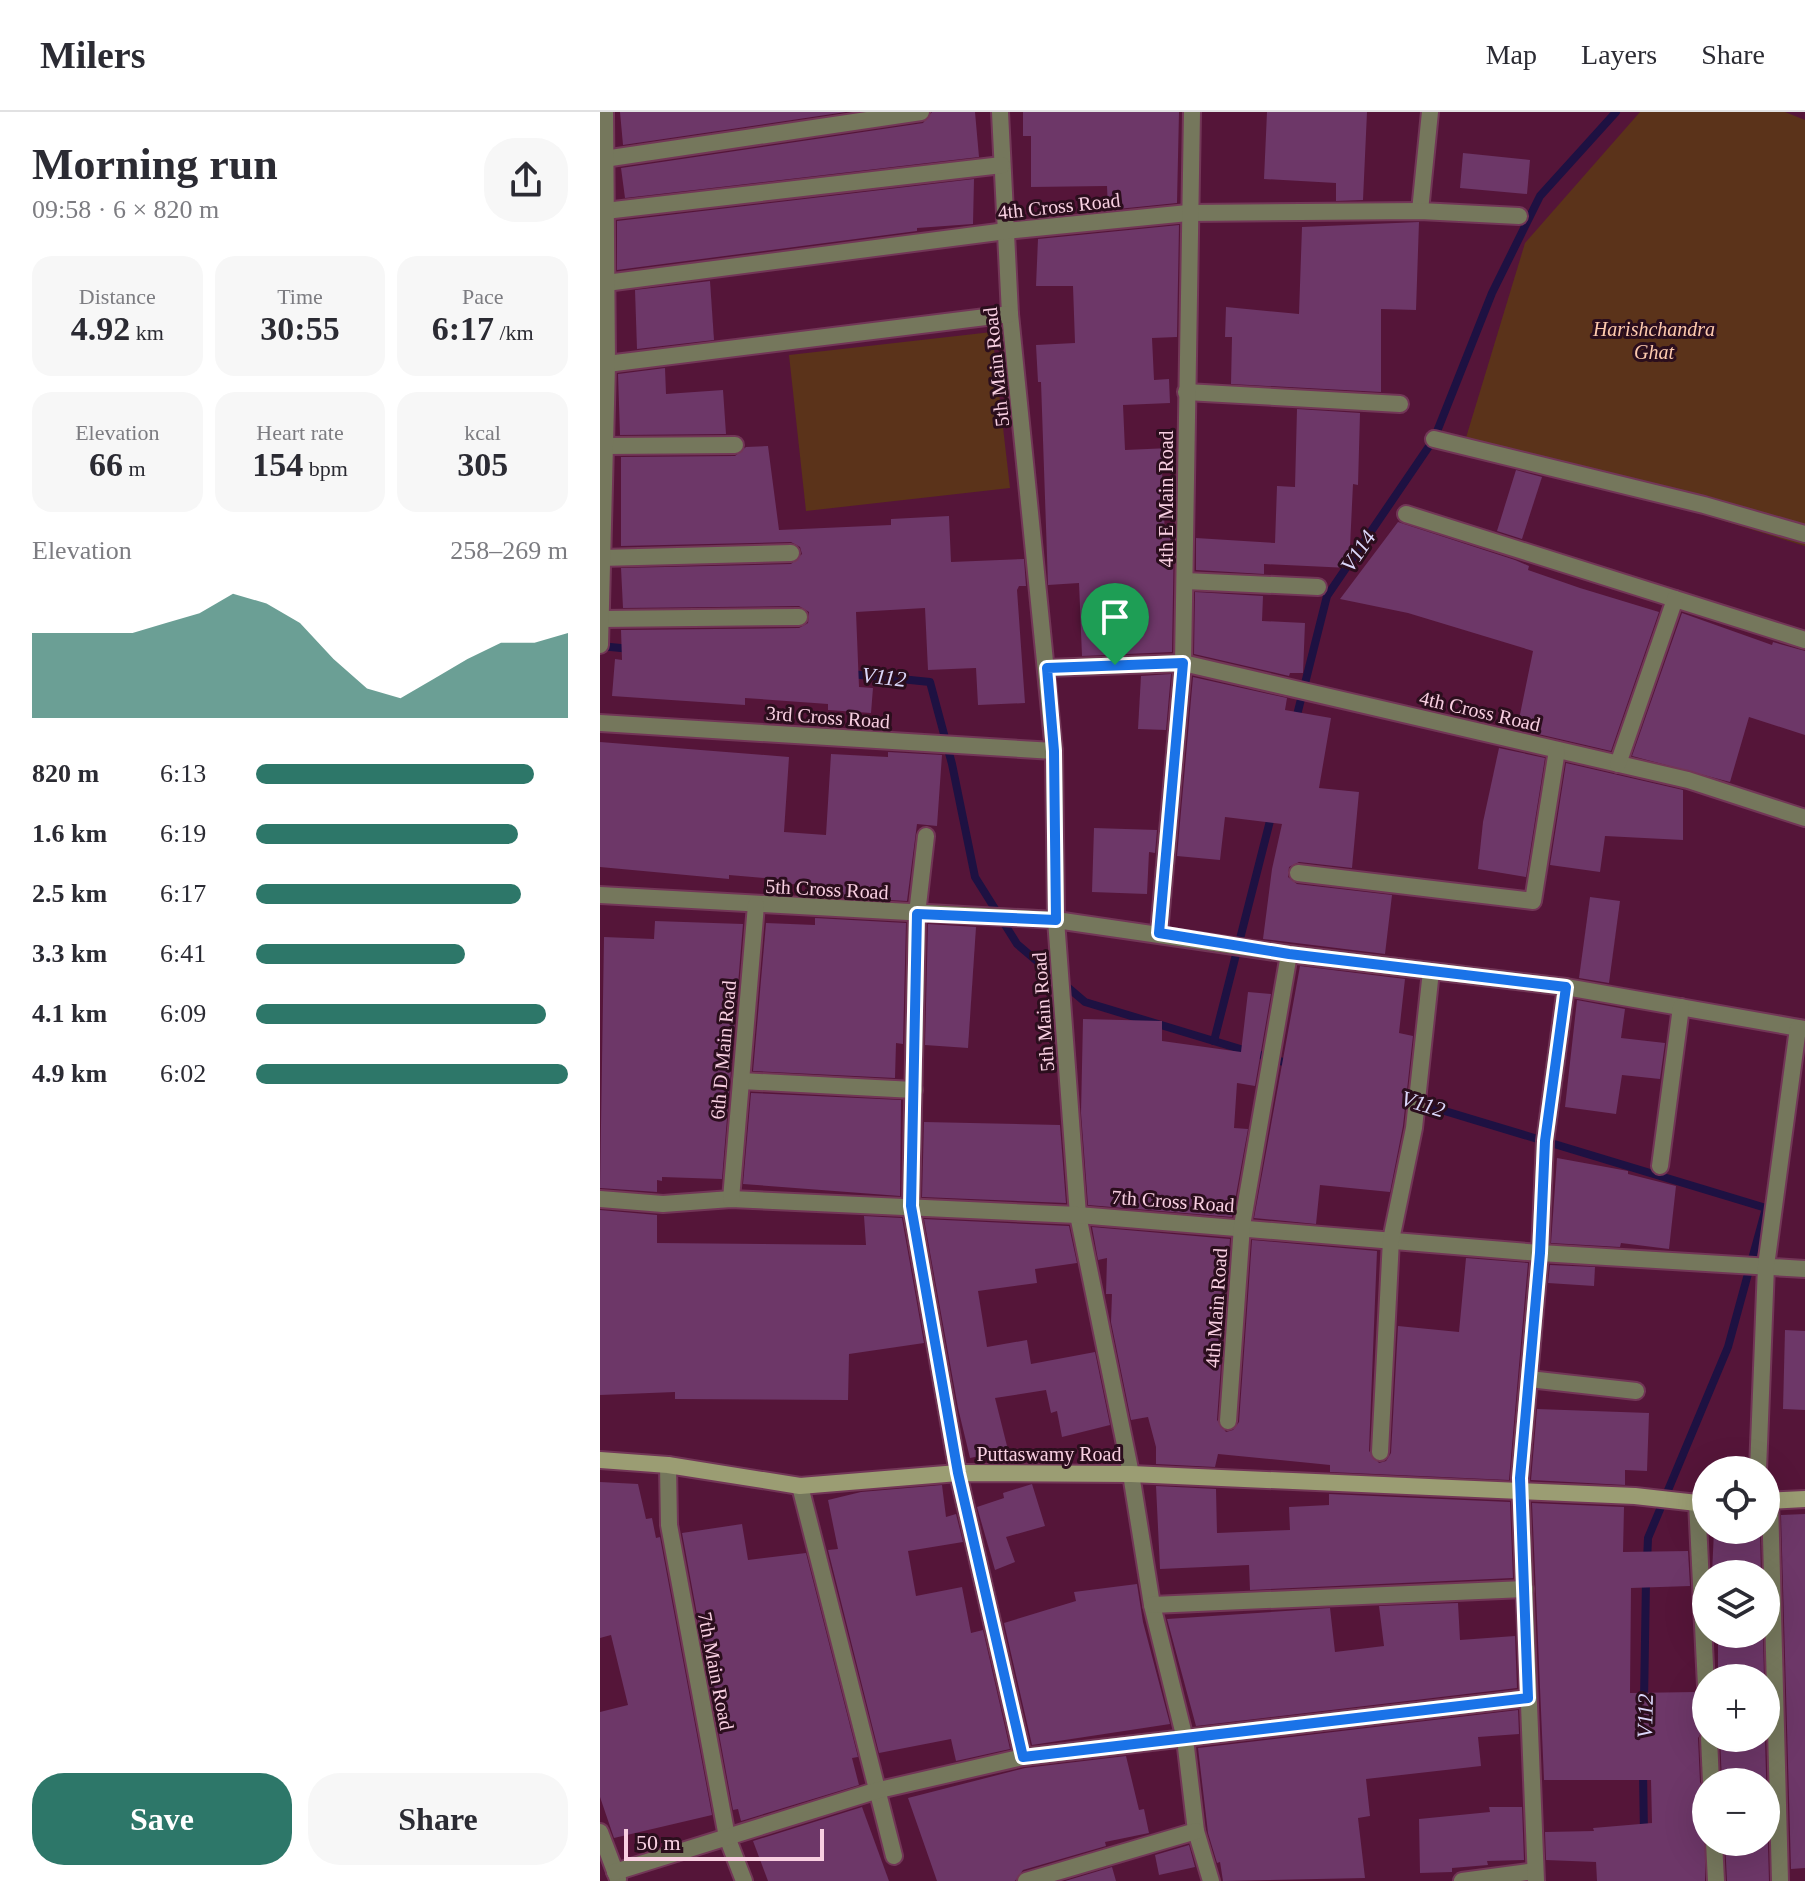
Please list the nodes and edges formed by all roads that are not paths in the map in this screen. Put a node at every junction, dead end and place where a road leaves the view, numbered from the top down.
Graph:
1 (605, 112) edge
2 (921, 112) edge
3 (1000, 112) edge
4 (1192, 112) edge
5 (1430, 112) edge
6 (604, 159) junction
7 (1002, 165) junction
8 (605, 211) junction
9 (1420, 211) junction
10 (1188, 213) junction
11 (1519, 216) dead end
12 (1006, 231) junction
13 (606, 283) junction
14 (1010, 314) junction
15 (604, 376) edge
16 (1186, 392) junction
17 (1400, 404) dead end
18 (1434, 439) dead end
19 (735, 445) dead end
20 (605, 446) junction
21 (1406, 514) dead end
22 (1805, 534) edge
23 (791, 553) dead end
24 (601, 559) edge
25 (1185, 581) junction
26 (1318, 587) dead end
27 (1675, 599) junction
28 (799, 617) dead end
29 (601, 619) edge
30 (600, 632) edge
31 (1805, 640) edge
32 (600, 645) edge
33 (1183, 663) junction
34 (1047, 668) junction
35 (600, 723) edge
36 (1557, 750) junction
37 (1054, 751) junction
38 (1618, 764) junction
39 (1805, 818) edge
40 (926, 836) dead end
41 (1298, 873) dead end
42 (600, 895) edge
43 (756, 905) junction
44 (917, 914) junction
45 (1056, 920) junction
46 (1159, 933) junction
47 (1289, 954) junction
48 (1431, 971) junction
49 (1566, 987) junction
50 (1681, 1007) junction
51 (1801, 1028) edge
52 (741, 1081) junction
53 (914, 1090) junction
54 (1660, 1166) dead end
55 (600, 1199) edge
56 (731, 1199) junction
57 (911, 1206) junction
58 (1078, 1215) junction
59 (1242, 1226) junction
60 (1391, 1240) junction
61 (1540, 1253) junction
62 (1764, 1266) junction
63 (1805, 1269) edge
64 (1529, 1379) junction
65 (1636, 1391) dead end
66 (1228, 1421) dead end
67 (1380, 1452) dead end
68 (1758, 1456) edge
69 (600, 1460) edge
70 (668, 1465) junction
71 (958, 1473) junction
72 (1131, 1474) junction
73 (800, 1486) junction
74 (1520, 1492) junction
75 (1805, 1499) edge
76 (1780, 1500) edge
77 (1692, 1502) edge
78 (1702, 1544) edge
79 (1769, 1544) edge
80 (1525, 1589) junction
81 (1152, 1605) junction
82 (1705, 1664) edge
83 (1528, 1698) junction
84 (1185, 1739) junction
85 (1023, 1757) junction
86 (875, 1791) junction
87 (1196, 1831) junction
88 (600, 1832) edge
89 (727, 1837) junction
90 (894, 1856) dead end
91 (1715, 1856) edge
92 (1536, 1876) edge
93 (617, 1877) edge
94 (744, 1881) edge
95 (1026, 1881) edge
96 (1211, 1881) edge
97 (1462, 1881) edge
98 (1716, 1881) edge
99 (1780, 1881) edge

1 - 6 street
2 - 6 street
3 - 7 street, 5th Main Road
4 - 10 street, 4th E Main Road
5 - 9 street
6 - 8 street
7 - 8 street
7 - 12 street, 5th Main Road
8 - 13 street
9 - 10 street, 4th Cross Road
9 - 11 street, 4th Cross Road
10 - 12 street, 4th Cross Road
10 - 16 street, 4th E Main Road
12 - 13 street, 4th Cross Road
12 - 14 street, 5th Main Road
13 - 15 street
14 - 15 street
14 - 34 street, 5th Main Road
15 - 20 street
16 - 17 street
16 - 25 street, 4th E Main Road
18 - 22 street
19 - 20 street
20 - 24 street
21 - 27 street
23 - 24 street
24 - 29 street
25 - 26 street
25 - 33 street, 4th E Main Road
27 - 31 street
27 - 38 street
28 - 29 street
29 - 30 street
30 - 32 street
33 - 34 street, 4th Cross Road
33 - 36 street, 4th Cross Road
33 - 46 street, 4th E Main Road
34 - 37 street, 5th Main Road
35 - 37 street, 3rd Cross Road
36 - 38 street, 4th Cross Road
36 - 41 street
37 - 45 street, 5th Main Road
38 - 39 street, 4th Cross Road
40 - 44 street
42 - 43 street, 5th Cross Road
43 - 44 street, 5th Cross Road
43 - 52 street, 6th D Main Road
44 - 45 street, 5th Cross Road
44 - 53 street
45 - 46 street, 5th Cross Road
45 - 58 street, 5th Main Road
46 - 47 street, 5th Cross Road
47 - 48 street, 5th Cross Road
47 - 59 street, 4th Main Road
48 - 49 street, 5th Cross Road
48 - 60 street
49 - 50 street, 5th Cross Road
49 - 61 street
50 - 51 street, 5th Cross Road
50 - 54 street
51 - 62 street
52 - 53 street
52 - 56 street, 6th D Main Road
53 - 57 street
55 - 56 street, 7th Cross Road
56 - 57 street, 7th Cross Road
57 - 58 street, 7th Cross Road
57 - 71 street
58 - 59 street, 7th Cross Road
58 - 72 street, 5th Main Road
59 - 60 street, 7th Cross Road
59 - 66 street, 4th Main Road
60 - 61 street, 7th Cross Road
60 - 67 street
61 - 62 street, 7th Cross Road
61 - 64 street
62 - 63 street
62 - 68 street
64 - 65 street
64 - 74 street
69 - 70 main road, Puttaswamy Road
70 - 73 main road, Puttaswamy Road
70 - 89 street, 7th Main Road
71 - 72 main road, Puttaswamy Road
71 - 73 main road, Puttaswamy Road
71 - 85 street
72 - 74 main road, Puttaswamy Road
72 - 81 street, 5th Main Road
73 - 86 street
74 - 77 main road
74 - 80 street
75 - 76 main road
78 - 82 street
79 - 99 street
80 - 81 street
80 - 83 street
81 - 84 street, 5th Main Road
83 - 84 street
83 - 92 street
84 - 85 street
84 - 87 street, 5th Main Road
85 - 86 street
86 - 89 street
86 - 90 street
87 - 95 street
87 - 96 street, 5th Main Road
88 - 93 street
89 - 93 street
89 - 94 street, 7th Main Road
91 - 98 street
92 - 97 street

